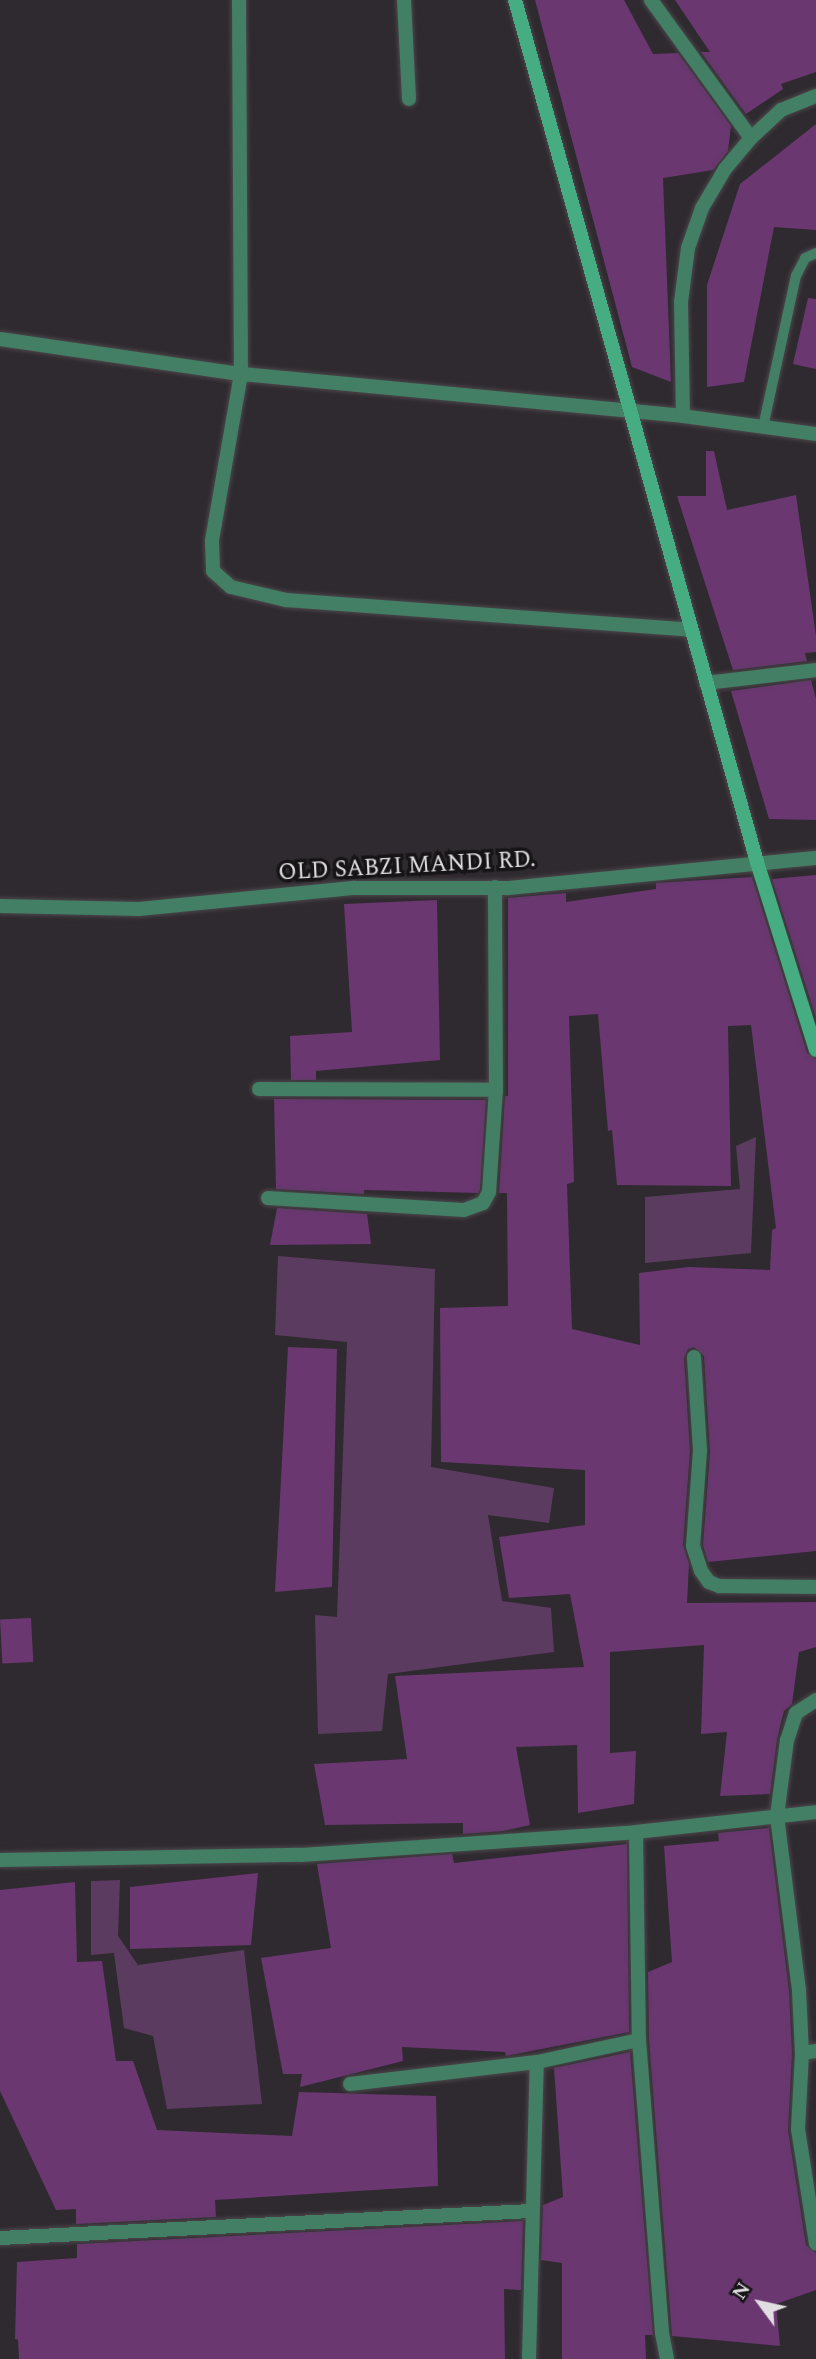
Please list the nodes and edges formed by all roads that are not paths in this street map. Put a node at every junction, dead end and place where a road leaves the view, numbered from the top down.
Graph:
1 (239, 0) edge
2 (404, 0) edge
3 (515, 0) edge
4 (651, 0) edge
5 (816, 96) edge
6 (409, 99) dead end
7 (751, 138) junction
8 (816, 253) edge
9 (0, 339) edge
10 (241, 374) junction
11 (630, 412) junction
12 (683, 416) junction
13 (763, 427) junction
14 (816, 434) edge
15 (691, 630) junction
16 (816, 670) edge
17 (706, 683) junction
18 (816, 858) edge
19 (757, 862) junction
20 (495, 887) junction
21 (0, 906) edge
22 (816, 1050) edge
23 (259, 1089) dead end
24 (496, 1090) junction
25 (268, 1198) dead end
26 (695, 1357) dead end
27 (816, 1587) edge
28 (816, 1700) edge
29 (816, 1812) edge
30 (777, 1816) junction
31 (636, 1832) junction
32 (0, 1860) edge
33 (639, 2040) junction
34 (809, 2052) edge
35 (537, 2062) junction
36 (350, 2084) dead end
37 (531, 2211) junction
38 (0, 2238) edge
39 (816, 2244) edge
40 (529, 2359) edge
41 (667, 2359) edge

1 - 10 street
2 - 6 street
3 - 11 street
4 - 7 street
5 - 7 street
7 - 12 street
8 - 13 lane
9 - 10 street
10 - 11 street
10 - 15 street
11 - 12 street
11 - 15 street
12 - 13 street
13 - 14 street
15 - 17 street
16 - 17 street
17 - 19 street
18 - 19 street, OLD SABZI MANDI RD.
19 - 20 street, OLD SABZI MANDI RD.
19 - 22 street
20 - 21 street, OLD SABZI MANDI RD.
20 - 24 street
23 - 24 street
24 - 25 street
26 - 27 street
28 - 30 street
29 - 30 street
30 - 31 street
30 - 34 street
31 - 32 street
31 - 33 street
33 - 35 street
33 - 41 street
34 - 39 street
35 - 36 street
35 - 37 street
37 - 38 street
37 - 40 street

